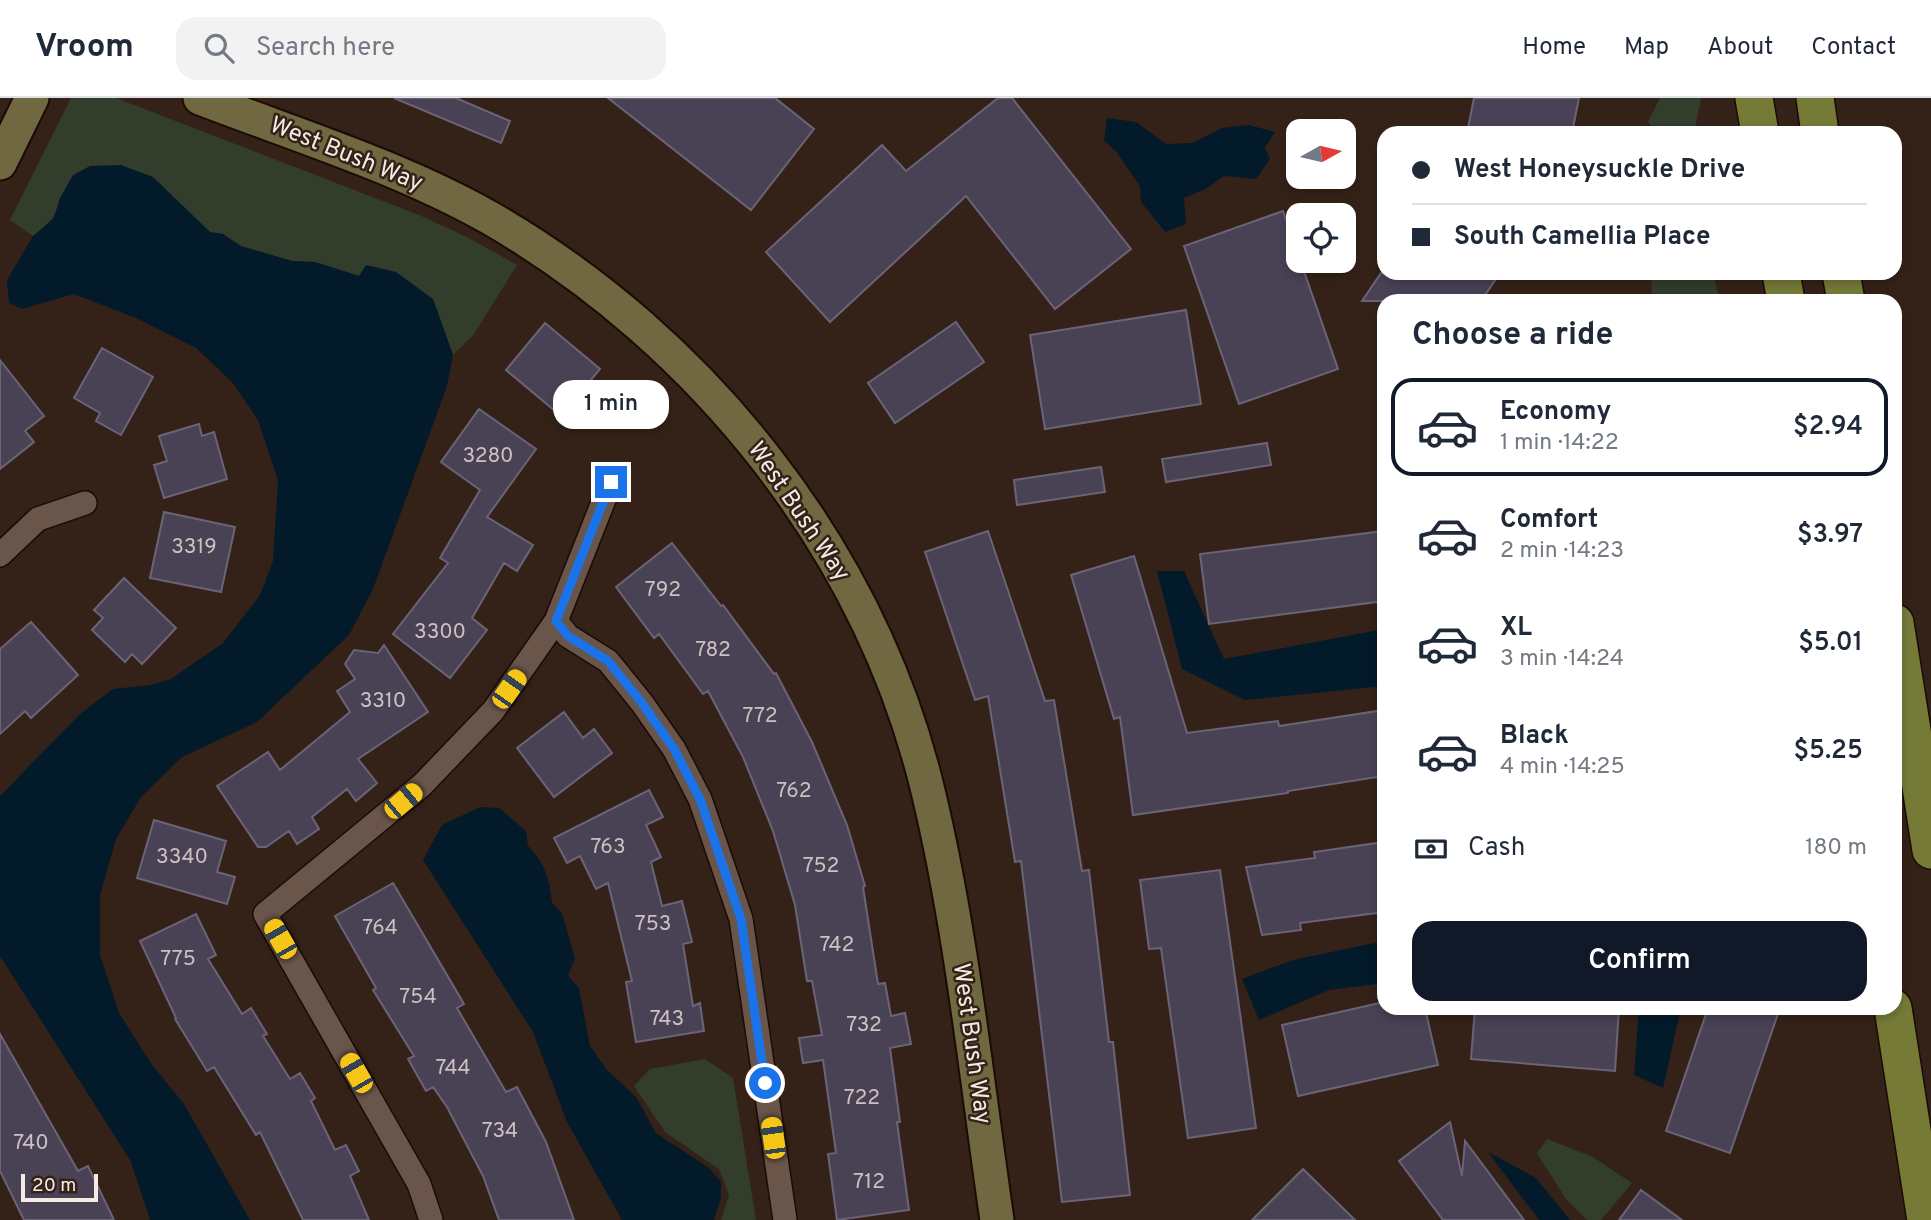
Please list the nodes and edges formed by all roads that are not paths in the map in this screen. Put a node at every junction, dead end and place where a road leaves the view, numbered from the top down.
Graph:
1 (32, 98) edge
2 (200, 98) edge
3 (1754, 98) edge
4 (1815, 98) edge
5 (1759, 126) edge
6 (1819, 126) edge
7 (0, 163) edge
8 (611, 482) dead end
9 (85, 503) dead end
10 (0, 555) edge
11 (556, 621) junction
12 (1902, 667) edge
13 (1931, 850) edge
14 (1894, 1015) edge
15 (431, 1220) edge
16 (785, 1220) edge
17 (997, 1220) edge
18 (1926, 1220) edge

1 - 7 street
2 - 17 street, West Bush Way
3 - 5 main road
4 - 6 main road
8 - 11 street
9 - 10 street
11 - 15 street
11 - 16 street
12 - 13 main road
14 - 18 main road

